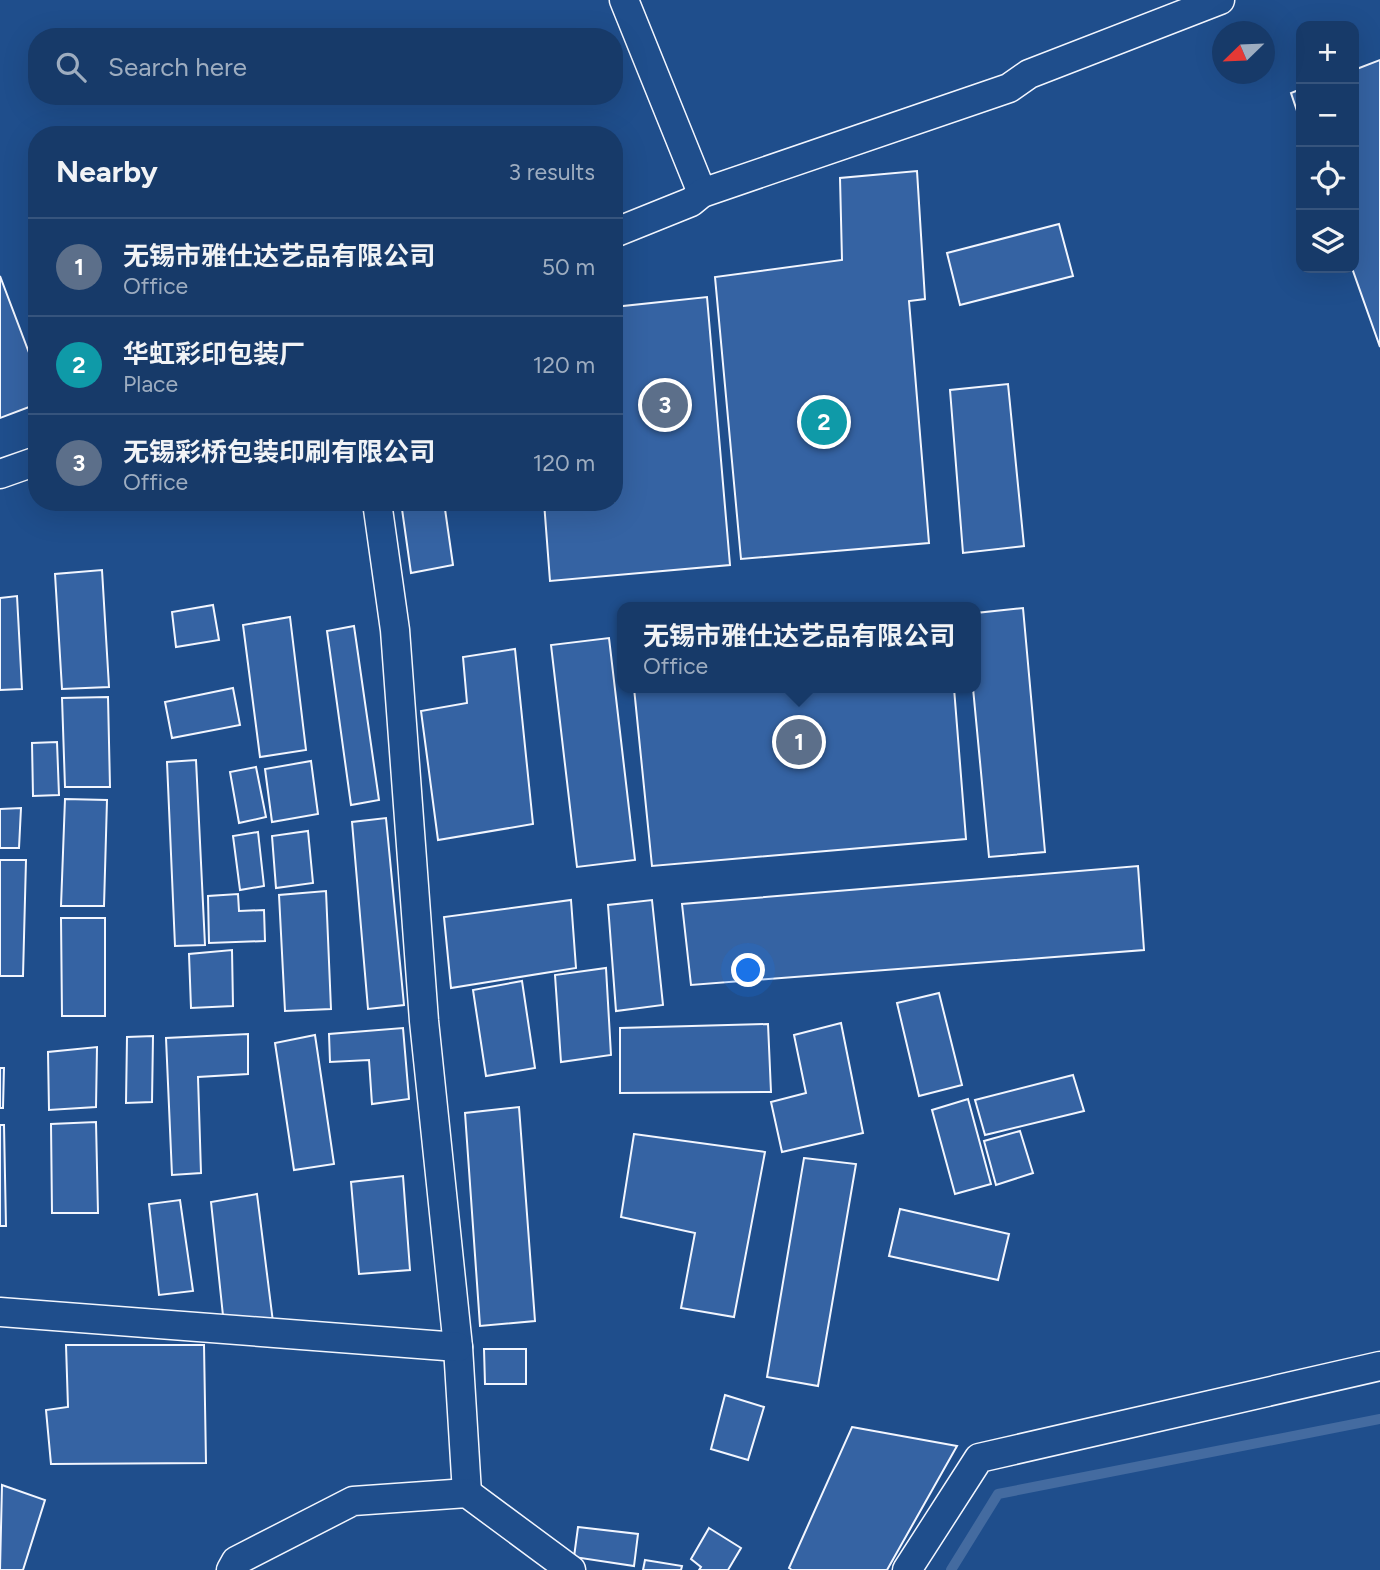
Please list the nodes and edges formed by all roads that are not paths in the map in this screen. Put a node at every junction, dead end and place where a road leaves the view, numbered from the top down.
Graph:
1 (624, 0) edge
2 (1220, 0) edge
3 (702, 193) junction
4 (623, 229) edge
5 (28, 464) edge
6 (0, 474) edge
7 (378, 511) edge
8 (0, 1312) edge
9 (458, 1347) junction
10 (1380, 1366) edge
11 (467, 1493) junction
12 (231, 1570) edge
13 (571, 1570) edge
14 (907, 1570) edge

1 - 3 street
2 - 3 street
3 - 4 street
5 - 6 street
7 - 9 street
8 - 9 street
9 - 11 street
10 - 14 street
11 - 12 street
11 - 13 street

